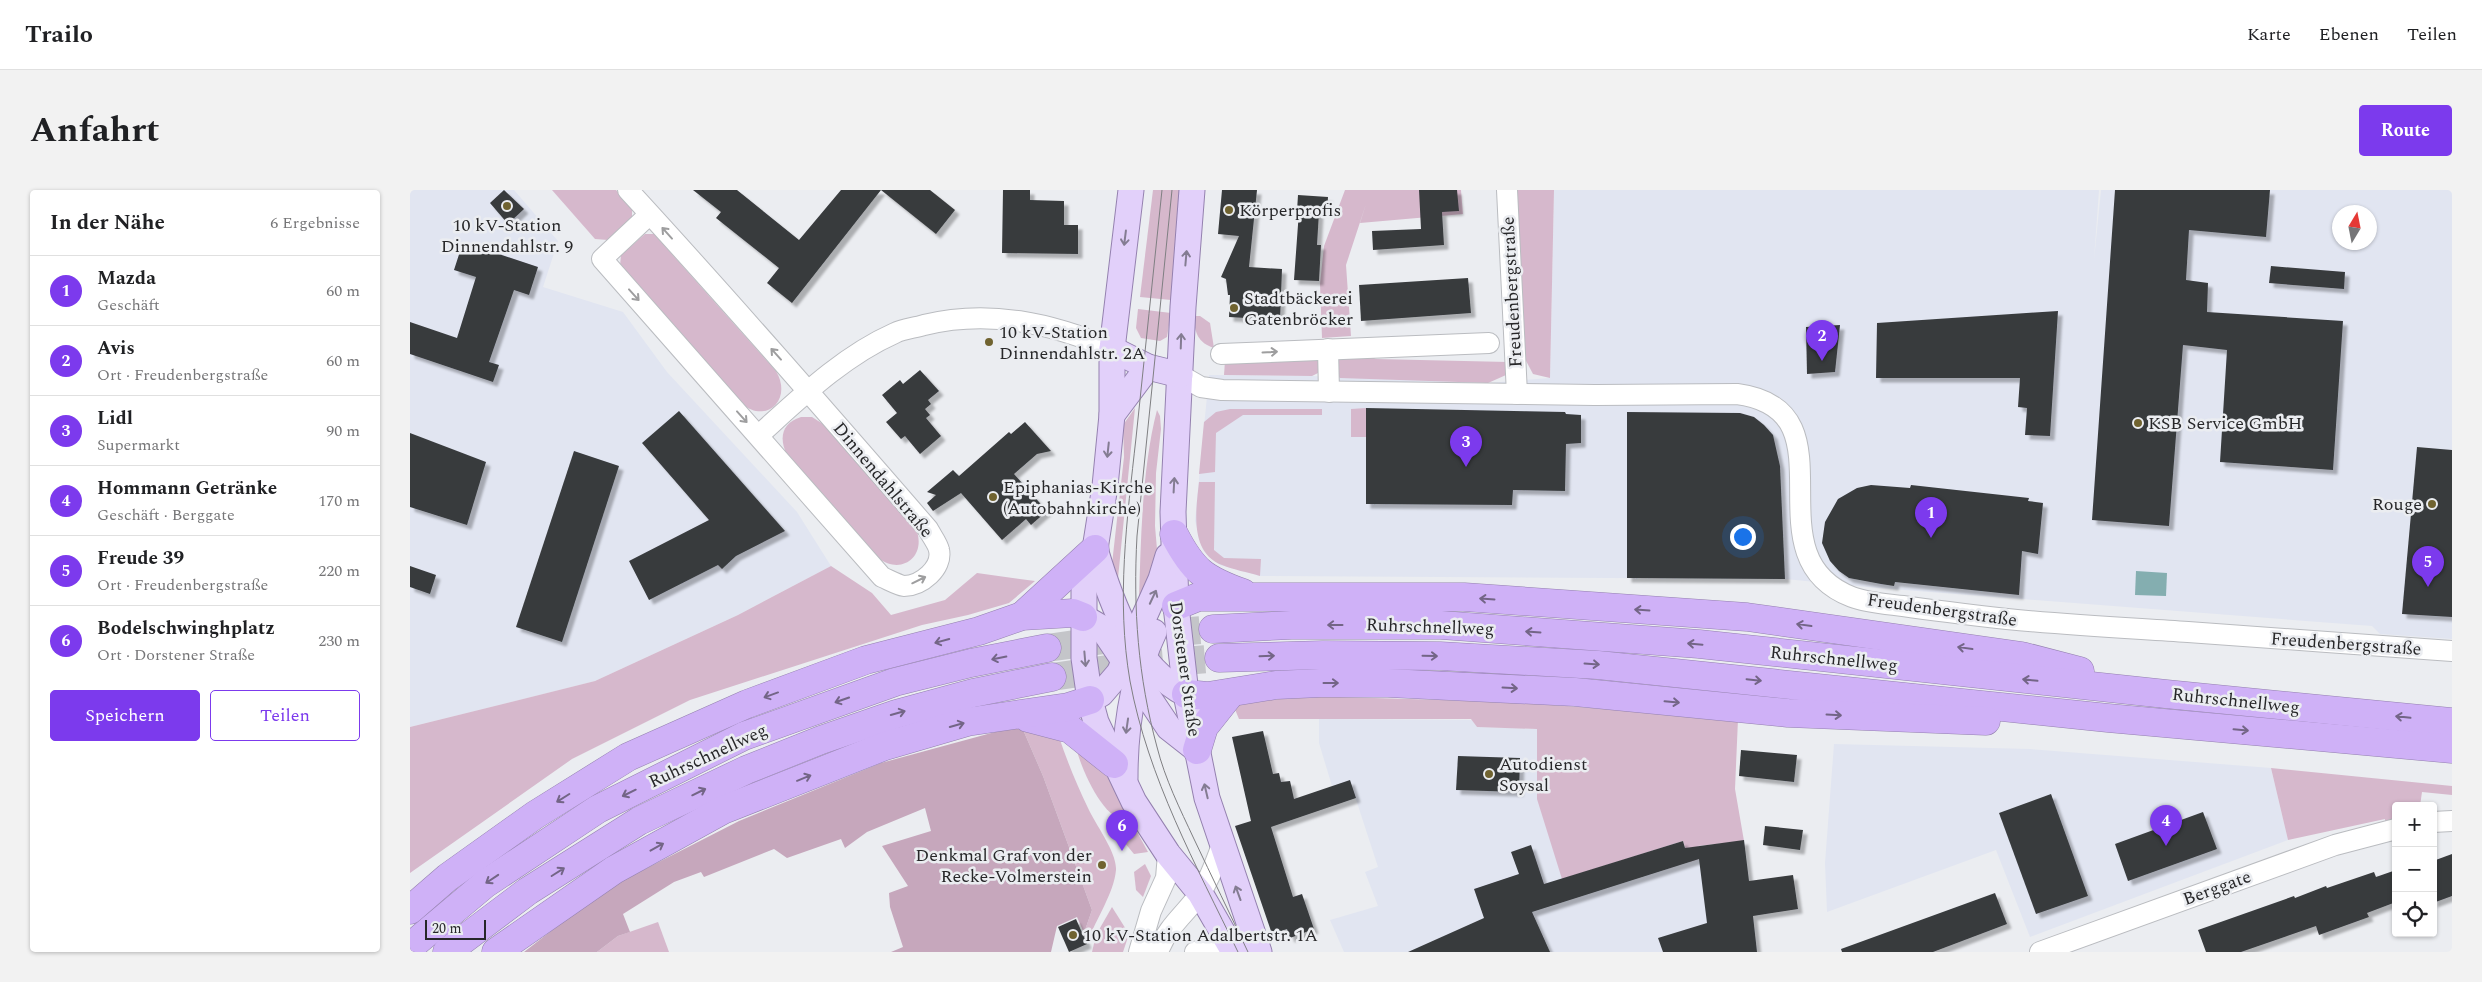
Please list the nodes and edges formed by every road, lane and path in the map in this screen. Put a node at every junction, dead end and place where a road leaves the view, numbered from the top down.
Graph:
1 (628, 190) edge
2 (1131, 190) edge
3 (1192, 190) edge
4 (1507, 190) edge
5 (650, 214) junction
6 (1489, 342) dead end
7 (1112, 348) junction
8 (1328, 349) junction
9 (1221, 354) dead end
10 (1148, 368) junction
11 (1180, 376) junction
12 (808, 390) junction
13 (1329, 392) junction
14 (1517, 394) junction
15 (1112, 415) junction
16 (759, 435) junction
17 (1174, 534) junction
18 (1095, 549) junction
19 (1251, 596) junction
20 (1176, 606) junction
21 (1022, 616) junction
22 (1083, 617) junction
23 (1214, 629) tunnel mouth
24 (1047, 648) tunnel mouth
25 (2452, 651) edge
26 (1219, 658) tunnel mouth
27 (1135, 659) junction
28 (1052, 677) tunnel mouth
29 (1231, 693) junction
30 (1186, 694) junction
31 (2166, 694) junction
32 (1090, 700) junction
33 (1017, 715) junction
34 (2452, 722) edge
35 (2192, 726) junction
36 (2452, 749) edge
37 (1196, 750) junction
38 (1119, 773) junction
39 (2452, 821) edge
40 (2437, 822) edge
41 (2392, 830) edge
42 (1222, 845) junction
43 (1168, 854) junction
44 (1200, 893) junction
45 (410, 910) edge
46 (410, 947) edge
47 (447, 952) edge
48 (496, 952) edge
49 (1139, 952) edge
50 (1158, 952) edge
51 (1195, 952) edge
52 (1227, 952) edge
53 (1234, 952) edge
54 (1259, 952) edge
55 (2040, 952) edge

1 - 5 street, Dinnendahlstraße
2 -> 7 main road
11 -> 3 main road, Dorstener Straße
4 - 14 street, Freudenbergstraße
12 -> 5 street, Dinnendahlstraße
5 -> 16 street, Dinnendahlstraße
6 - 8 street, Freudenbergstraße
7 - 10 main road
7 - 12 street
7 - 15 main road
9 -> 8 street, Freudenbergstraße
8 - 13 street
10 - 11 main road
10 - 15 main road
11 - 13 street, Freudenbergstraße
17 -> 11 main road, Dorstener Straße
12 - 16 street
16 -> 12 street, Dinnendahlstraße
13 - 14 street, Freudenbergstraße
14 - 25 street, Freudenbergstraße
15 -> 18 main road
17 - 19 highway
17 - 20 main road, Dorstener Straße
27 -> 17 main road
18 - 21 highway
18 - 22 main road
18 - 27 main road
19 - 20 highway
31 -> 19 highway
20 - 27 main road
20 - 30 main road, Dorstener Straße
21 - 22 highway
21 -> 45 highway
22 - 27 main road
22 -> 32 main road
31 -> 23 highway, Ruhrschnellweg
24 -> 46 highway, Ruhrschnellweg
26 -> 35 highway, Ruhrschnellweg
27 - 30 main road
27 - 32 main road
27 - 37 main road
27 -> 38 main road
47 -> 28 highway, Ruhrschnellweg
29 - 30 highway
29 -> 35 highway
29 - 37 highway
30 - 37 main road, Dorstener Straße
34 -> 31 highway, Ruhrschnellweg
32 - 33 highway
32 - 38 main road
33 - 38 highway
48 -> 33 highway
35 -> 36 highway, Ruhrschnellweg
42 -> 37 main road, Dorstener Straße
38 - 43 main road
39 - 40 street
41 - 55 street, Berggate
42 - 44 street
54 -> 42 main road, Dorstener Straße
43 - 44 main road
43 - 49 street
44 - 50 street
44 - 53 main road
51 - 52 street

